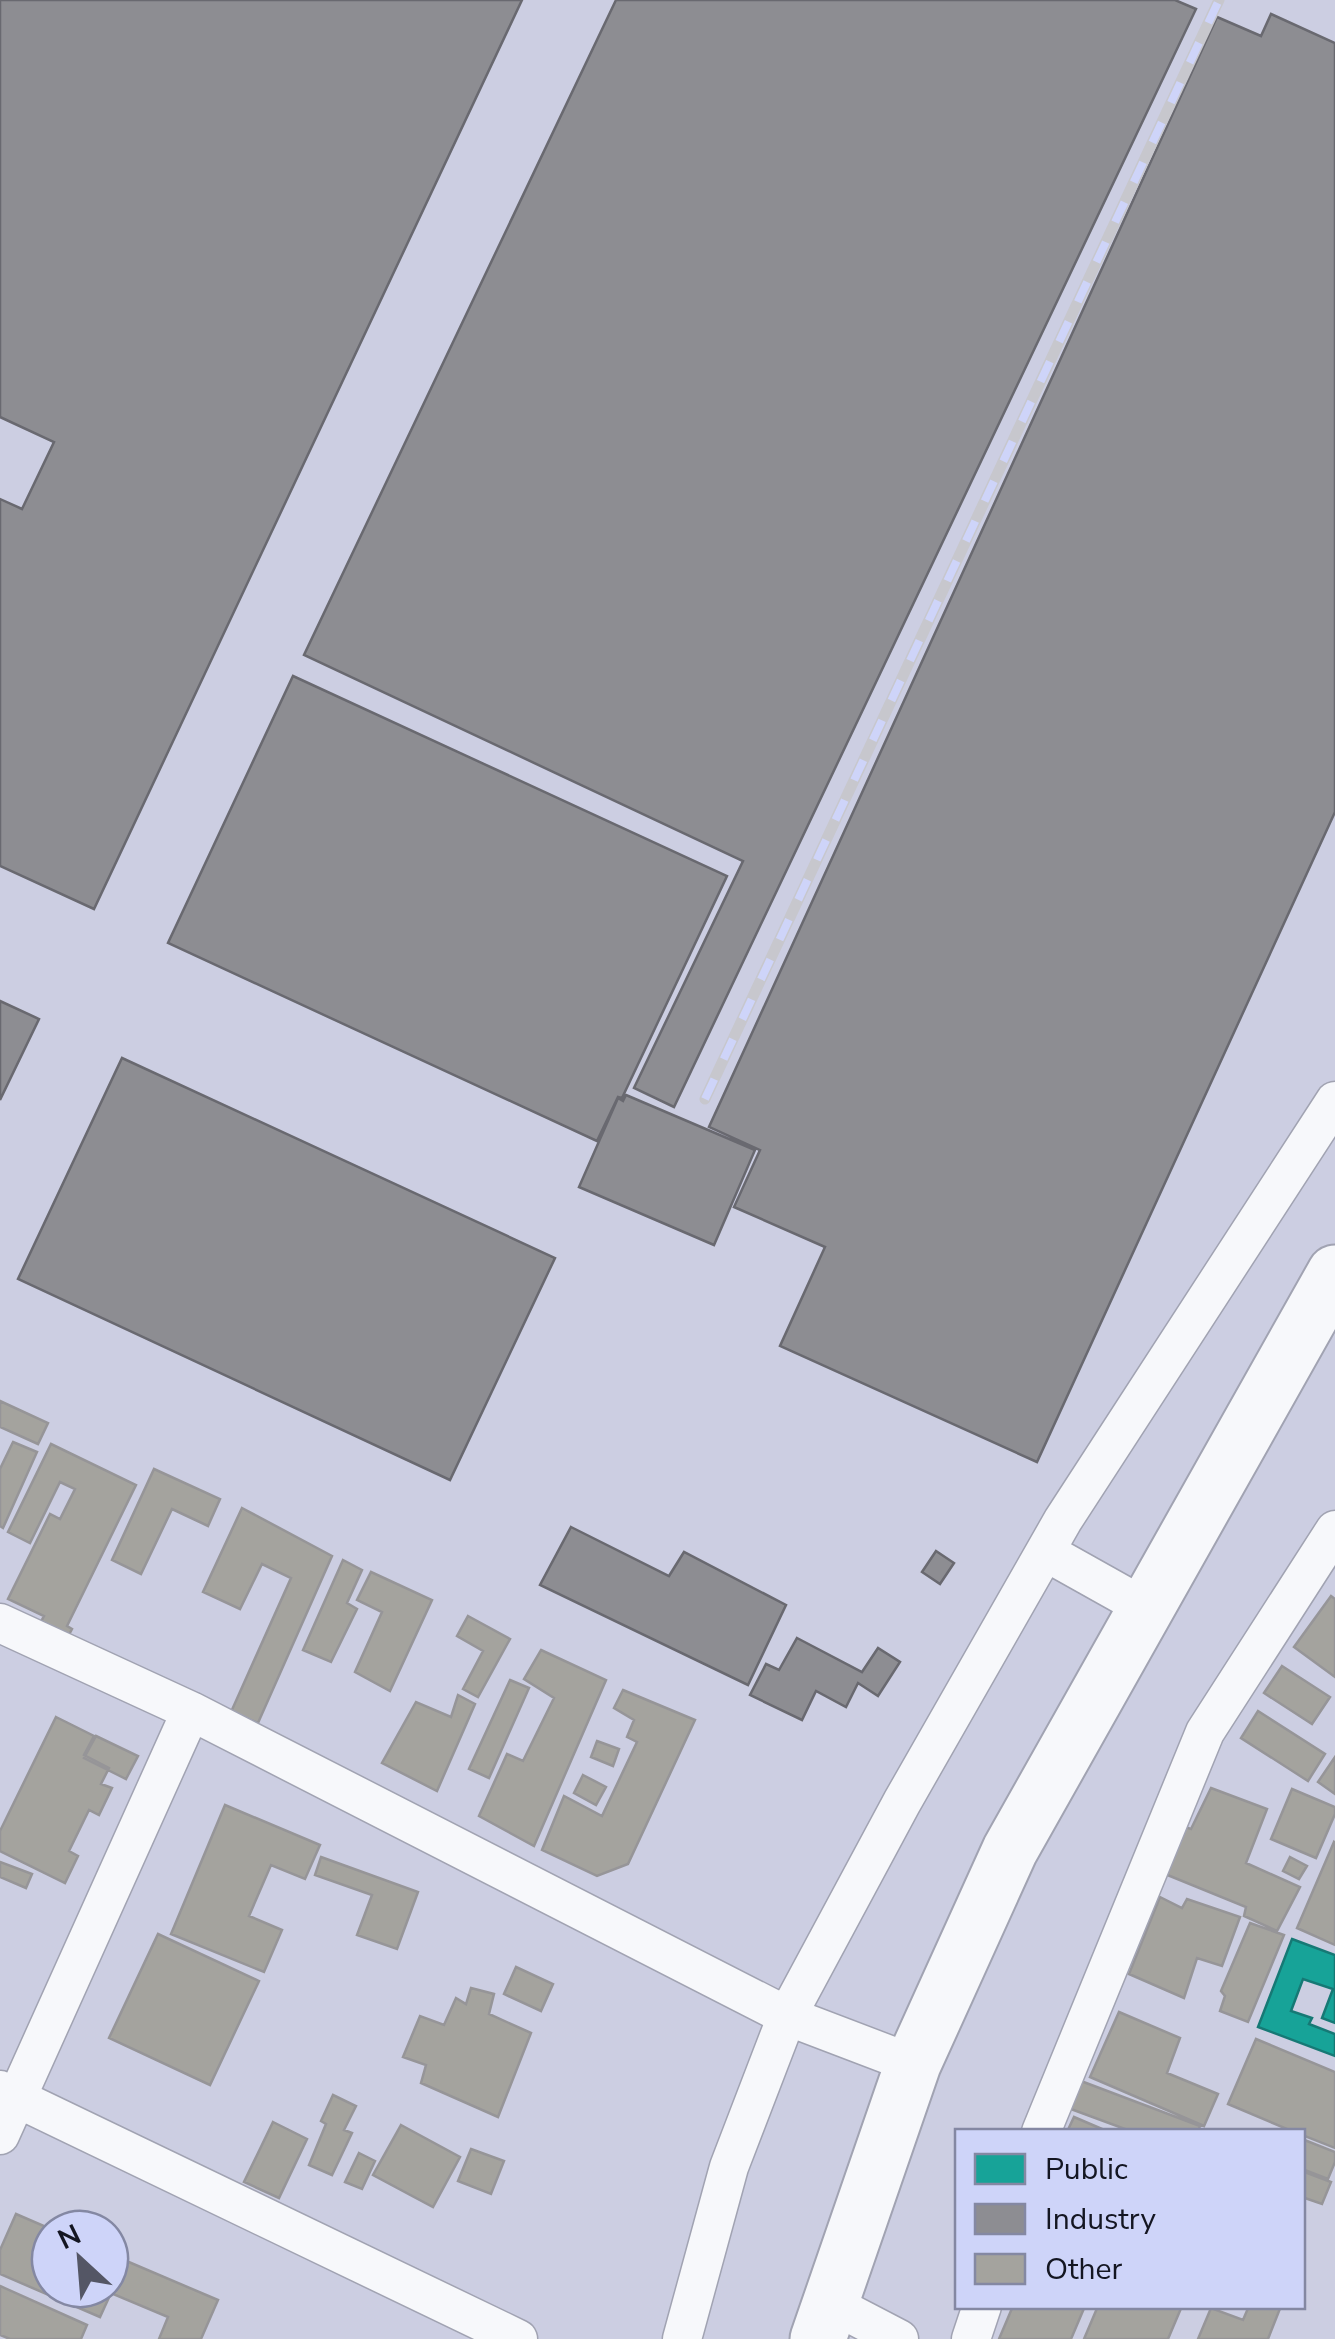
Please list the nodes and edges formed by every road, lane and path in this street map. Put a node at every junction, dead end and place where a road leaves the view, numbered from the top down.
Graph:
1 (1335, 1101) edge
2 (1335, 1273) edge
3 (1335, 1530) edge
4 (1046, 1552) junction
5 (1146, 1608) junction
6 (0, 1624) edge
7 (191, 1711) junction
8 (787, 2016) junction
9 (913, 2064) junction
10 (8, 2094) edge
11 (1042, 2129) edge
12 (0, 2135) edge
13 (981, 2309) edge
14 (824, 2321) edge
15 (518, 2339) edge
16 (682, 2339) edge
17 (899, 2339) edge
18 (971, 2339) edge

1 - 4 street
2 - 5 street
3 - 11 street
4 - 5 street
4 - 8 street
5 - 9 street
6 - 7 street
7 - 8 street
7 - 10 street
8 - 9 street
8 - 16 street
9 - 14 street
10 - 12 street
10 - 15 street
13 - 18 street
14 - 17 street

